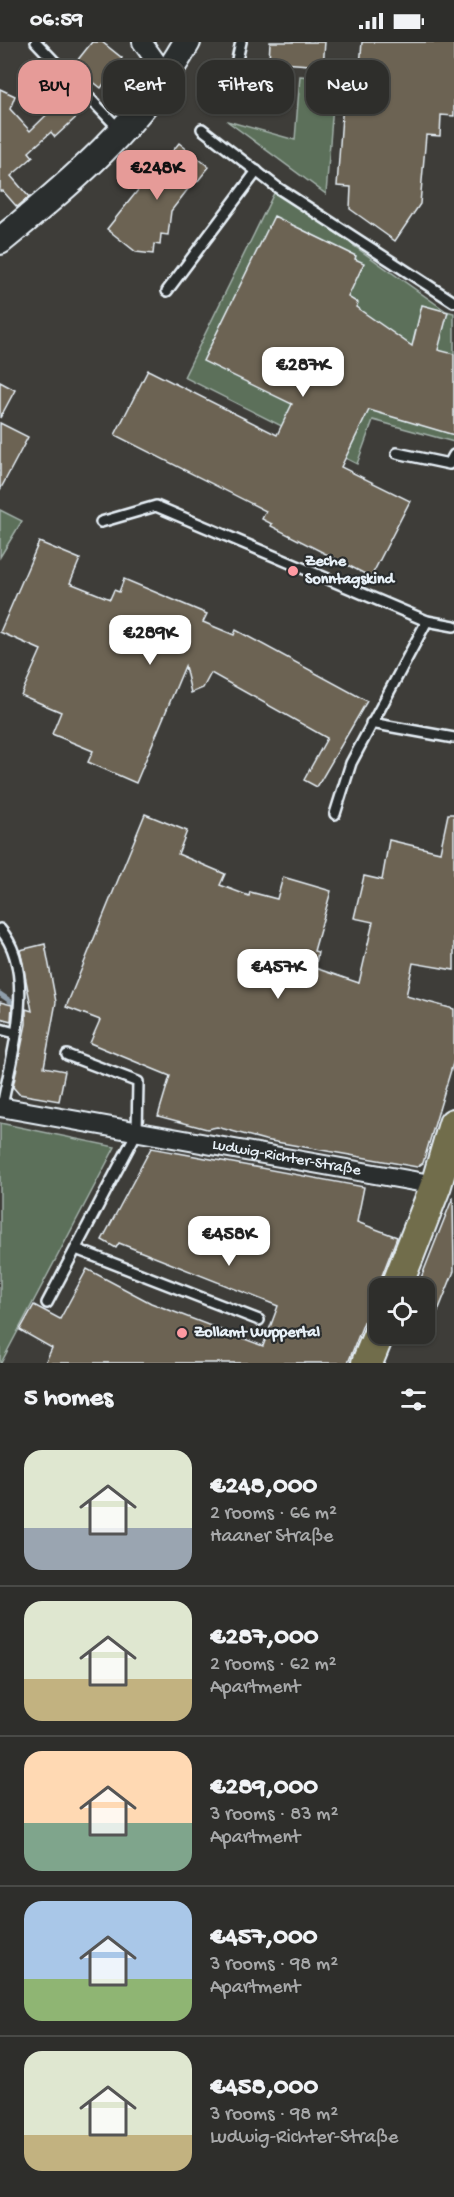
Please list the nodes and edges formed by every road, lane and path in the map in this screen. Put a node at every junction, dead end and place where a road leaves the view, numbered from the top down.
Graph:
1 (36, 42) edge
2 (141, 42) edge
3 (187, 42) edge
4 (241, 42) edge
5 (155, 60) edge
6 (177, 60) edge
7 (237, 60) edge
8 (138, 114) edge
9 (202, 129) dead end
10 (122, 133) junction
11 (257, 171) junction
12 (0, 242) edge
13 (167, 291) dead end
14 (454, 302) edge
15 (397, 453) dead end
16 (454, 455) edge
17 (101, 522) dead end
18 (427, 621) junction
19 (454, 626) edge
20 (370, 723) junction
21 (454, 738) edge
22 (335, 814) dead end
23 (0, 929) edge
24 (0, 1029) edge
25 (15, 1033) junction
26 (67, 1055) dead end
27 (1, 1107) edge
28 (454, 1124) edge
29 (137, 1132) junction
30 (435, 1185) junction
31 (76, 1249) junction
32 (400, 1278) edge
33 (47, 1303) dead end
34 (259, 1320) dead end
35 (375, 1344) edge
36 (367, 1363) edge

1 - 10 lane
2 - 5 street
3 - 6 main road
4 - 7 lane
8 - 10 main road
9 - 11 lane
10 - 12 main road
11 - 13 lane
11 - 14 lane
15 - 16 lane
17 - 18 lane
18 - 19 lane
18 - 20 lane
20 - 21 lane
20 - 22 lane
23 - 25 lane
24 - 25 lane
25 - 27 lane
26 - 29 lane
27 - 29 street, Ludwig-Richter-Straße
28 - 30 main road
29 - 30 street, Ludwig-Richter-Straße
29 - 31 lane
30 - 32 main road
31 - 33 lane
31 - 34 lane
35 - 36 main road

